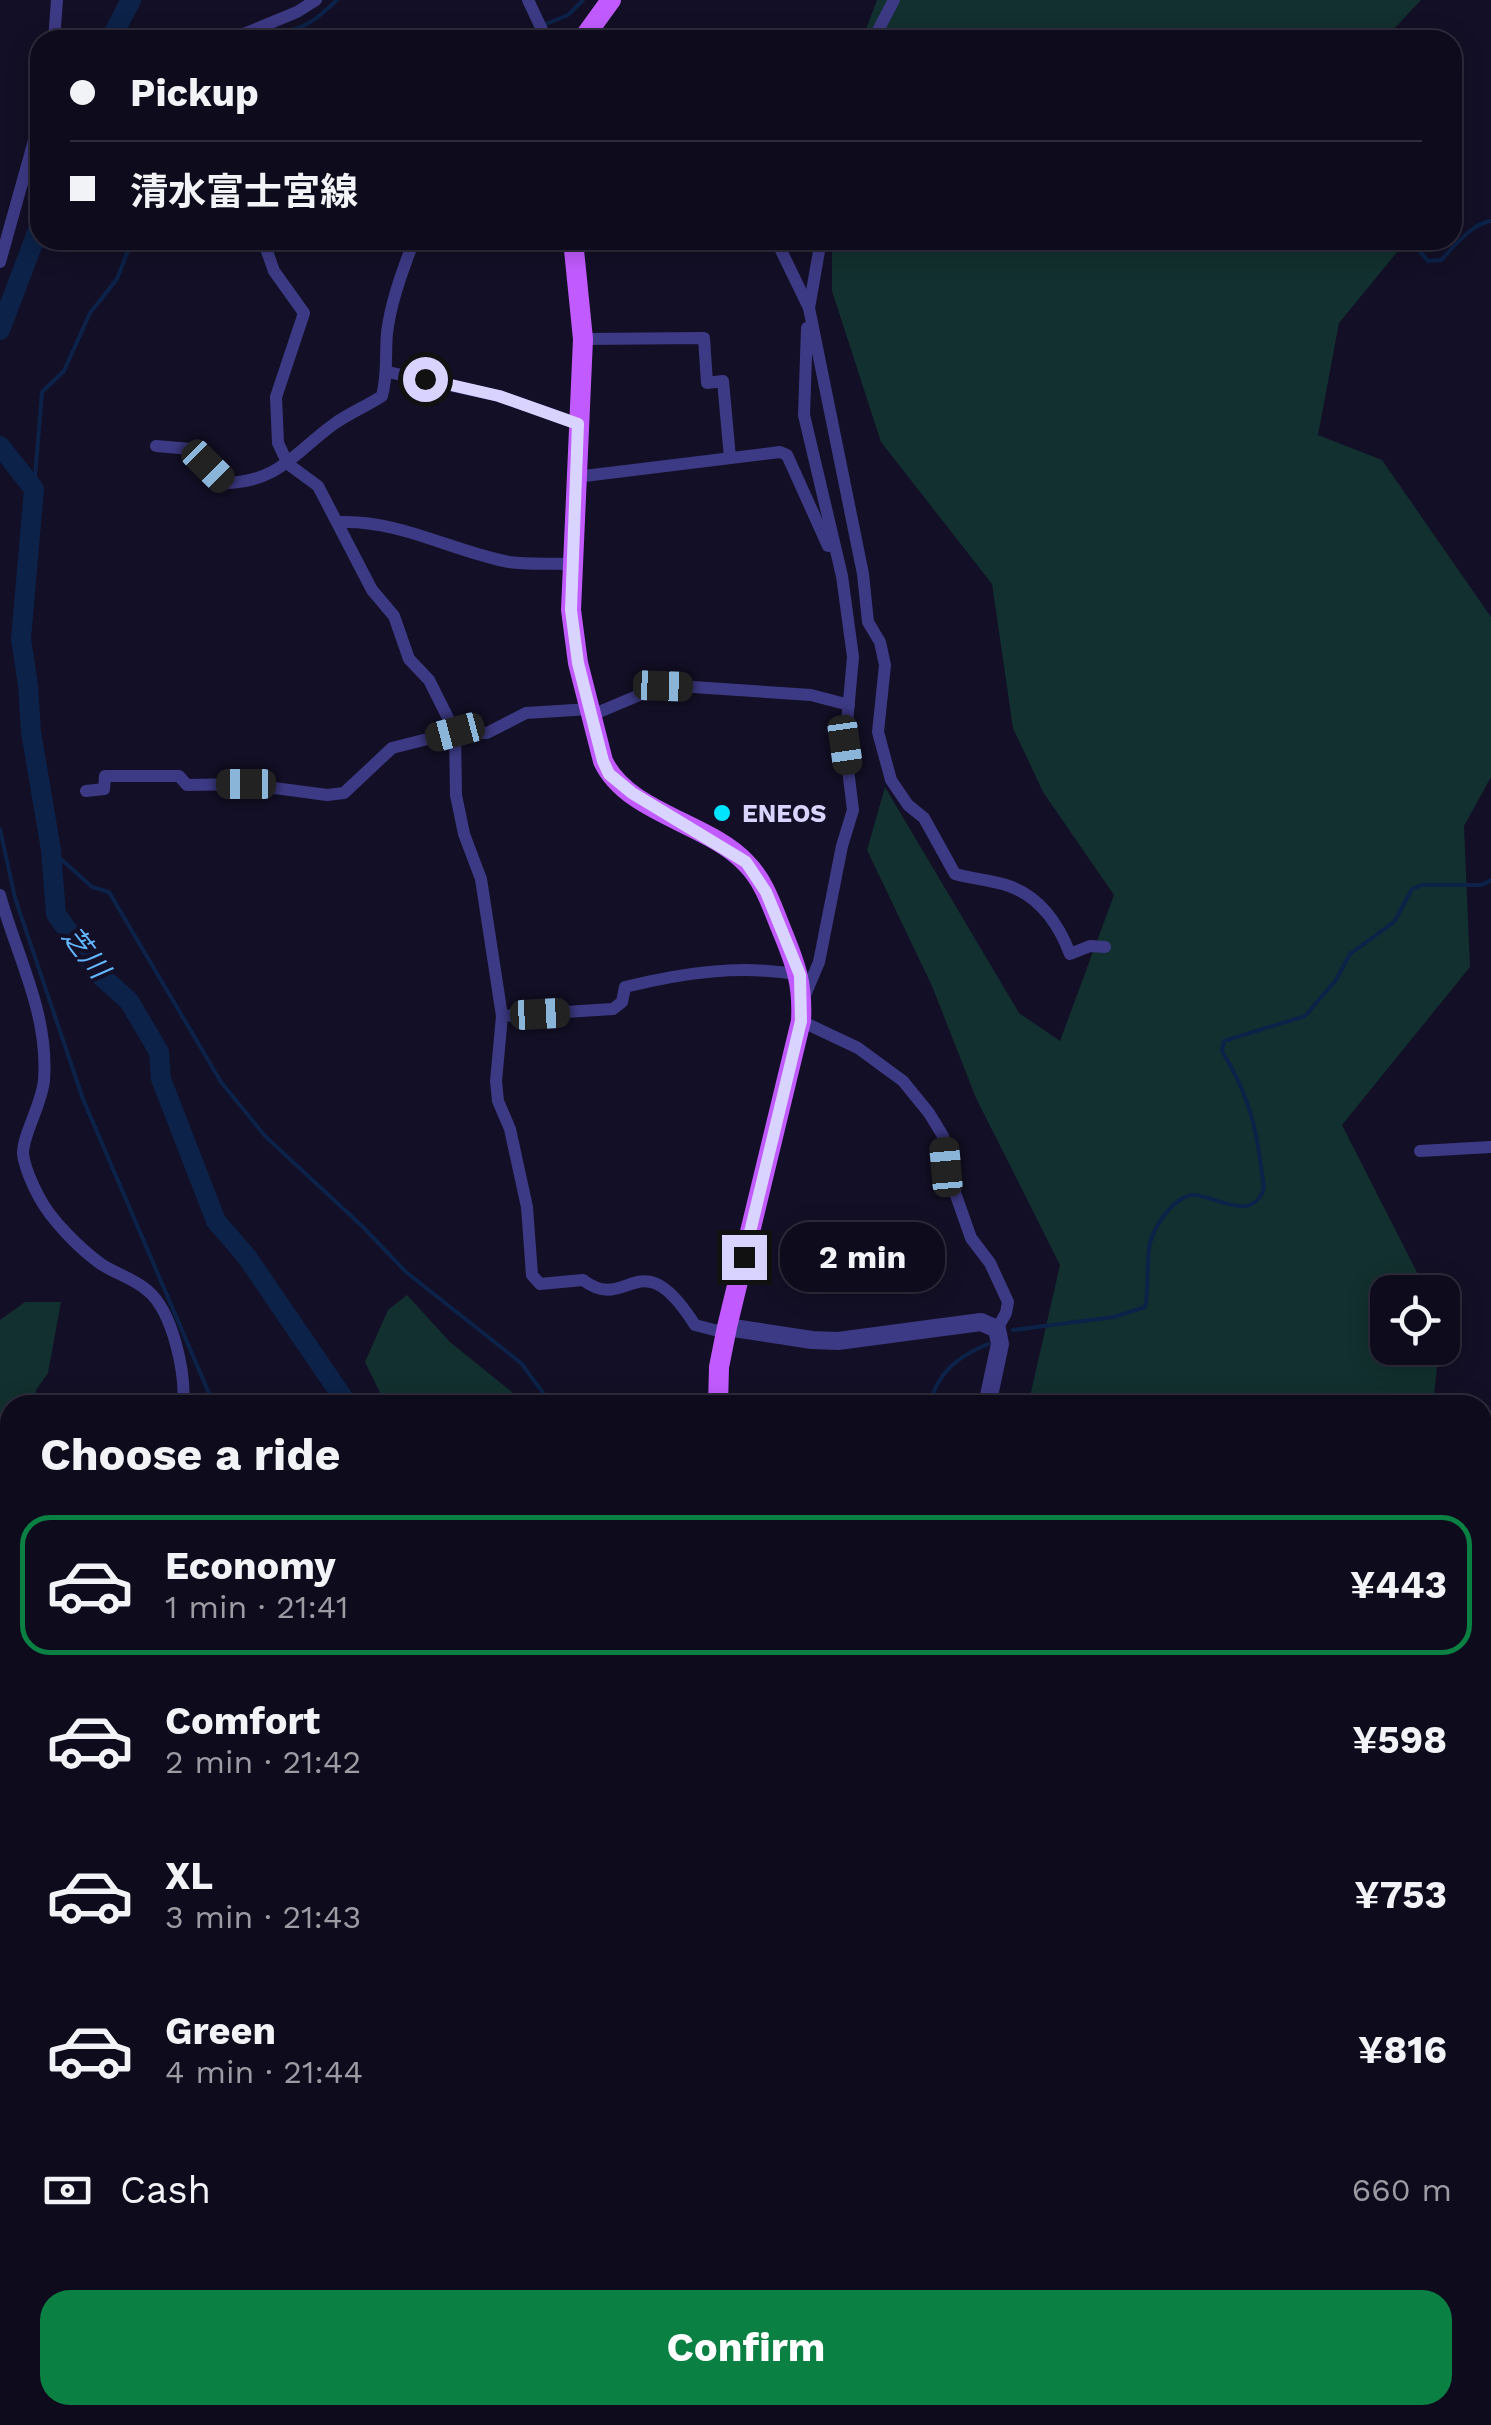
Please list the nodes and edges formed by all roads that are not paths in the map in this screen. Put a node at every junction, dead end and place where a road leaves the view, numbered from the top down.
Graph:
1 (57, 0) edge
2 (316, 0) edge
3 (528, 0) edge
4 (611, 0) edge
5 (894, 0) edge
6 (55, 30) edge
7 (253, 30) edge
8 (542, 30) edge
9 (588, 30) edge
10 (878, 30) edge
11 (30, 155) edge
12 (267, 250) edge
13 (410, 250) edge
14 (575, 250) edge
15 (781, 250) edge
16 (819, 250) edge
17 (0, 262) edge
18 (808, 308) junction
19 (582, 339) junction
20 (388, 372) junction
21 (578, 424) junction
22 (156, 446) dead end
23 (730, 458) junction
24 (288, 464) junction
25 (576, 477) junction
26 (340, 522) junction
27 (572, 564) junction
28 (838, 566) junction
29 (849, 704) junction
30 (591, 712) junction
31 (455, 732) junction
32 (86, 791) dead end
33 (0, 895) edge
34 (1105, 947) dead end
35 (800, 975) junction
36 (802, 1012) junction
37 (502, 1016) junction
38 (1491, 1147) edge
39 (1420, 1151) dead end
40 (997, 1329) junction
41 (726, 1330) junction
42 (183, 1395) edge
43 (718, 1395) edge
44 (989, 1395) edge

1 - 6 street
2 - 7 street
3 - 8 street
4 - 9 main road
5 - 10 street
11 - 17 street
12 - 24 street
13 - 20 street
14 - 19 main road
15 - 18 street
16 - 18 street
18 - 28 street
18 - 34 street
19 - 21 main road
19 - 23 street
20 - 21 street
20 - 24 street
21 - 25 main road
22 - 24 street
23 - 25 street
23 - 28 street
24 - 26 street
25 - 27 main road
26 - 27 street
26 - 31 street
27 - 30 main road
28 - 29 street
29 - 30 street
29 - 36 street
30 - 31 street
30 - 35 main road
31 - 32 street
31 - 37 street
33 - 42 street
35 - 36 main road
35 - 37 street
36 - 40 street
36 - 41 main road
37 - 41 street
38 - 39 street
40 - 41 street
40 - 44 street
41 - 43 main road

